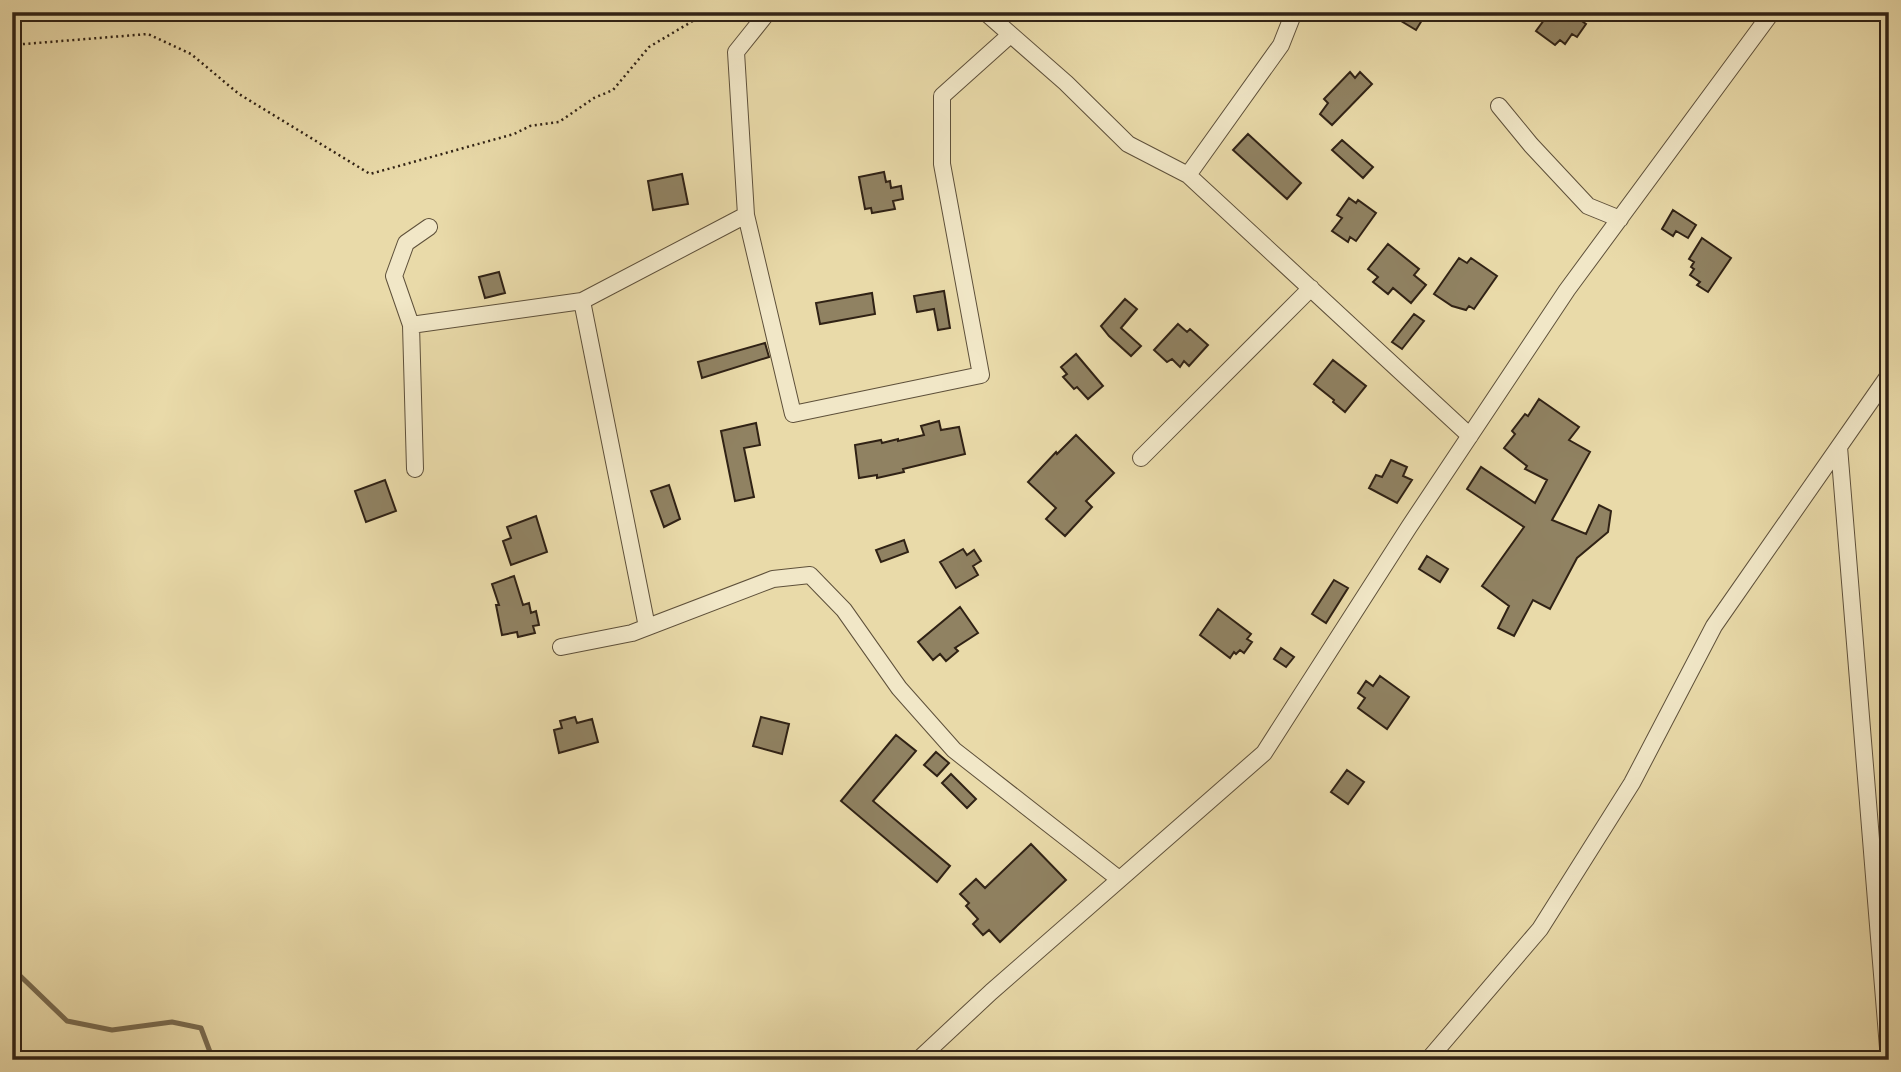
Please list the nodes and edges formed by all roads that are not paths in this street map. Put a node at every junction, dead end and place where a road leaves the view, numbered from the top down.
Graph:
1 (768, 12) edge
2 (985, 12) edge
3 (1294, 12) edge
4 (1772, 12) edge
5 (1010, 35) junction
6 (1499, 106) dead end
7 (1188, 175) junction
8 (746, 215) junction
9 (1620, 219) junction
10 (429, 227) dead end
11 (1311, 288) junction
12 (582, 302) junction
13 (411, 325) junction
14 (1889, 375) edge
15 (1470, 436) junction
16 (1839, 447) junction
17 (1141, 458) dead end
18 (415, 469) dead end
19 (647, 627) junction
20 (561, 647) dead end
21 (1119, 879) junction
22 (918, 1060) edge
23 (1428, 1060) edge
24 (1889, 1060) edge

1 - 8 street
2 - 5 street
3 - 7 street
4 - 9 street
5 - 7 street
5 - 8 street
6 - 9 street
7 - 11 street
8 - 12 street
9 - 15 street
10 - 13 street
11 - 15 street
11 - 17 street
12 - 13 street
12 - 19 street
13 - 18 street
14 - 16 street
15 - 21 street
16 - 23 street
16 - 24 street
19 - 20 street
19 - 21 street
21 - 22 street

